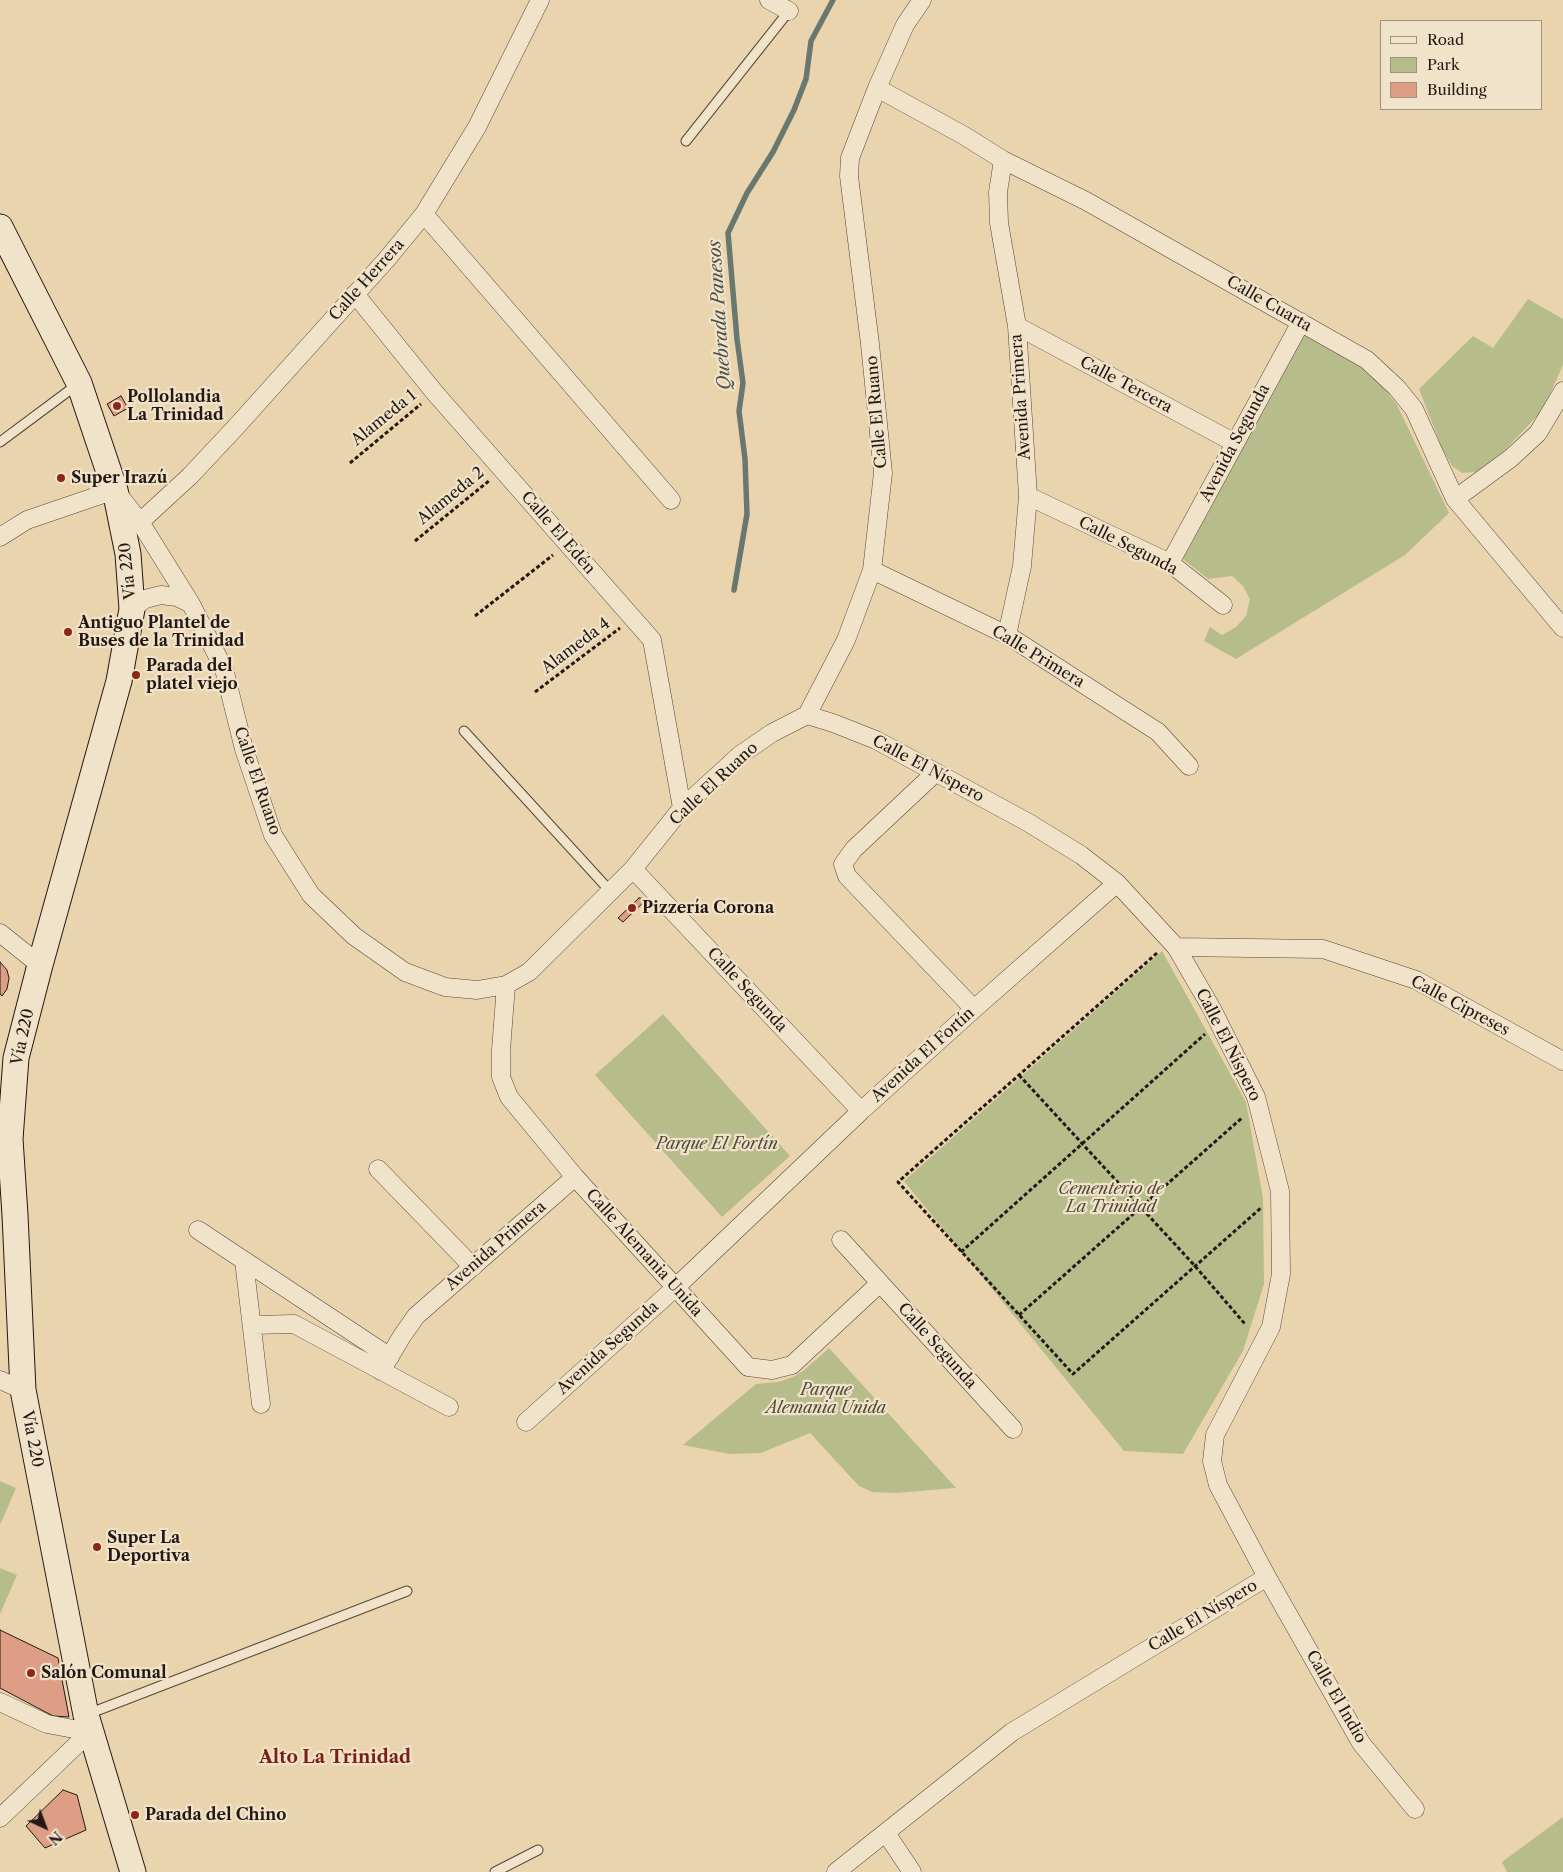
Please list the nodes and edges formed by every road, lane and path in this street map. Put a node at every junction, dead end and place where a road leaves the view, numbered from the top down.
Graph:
1 (540, 0) edge
2 (769, 0) edge
3 (922, 0) edge
4 (788, 11) joint
5 (877, 88) junction
6 (686, 141) dead end
7 (1003, 160) junction
8 (424, 214) junction
9 (0, 227) edge
10 (355, 294) junction
11 (1301, 322) junction
12 (1016, 326) junction
13 (78, 383) junction
14 (1563, 391) edge
15 (435, 393) junction
16 (0, 442) edge
17 (1235, 443) junction
18 (350, 463) dead end
19 (502, 470) junction
20 (116, 490) junction
21 (1028, 496) junction
22 (1455, 499) junction
23 (671, 500) dead end
24 (140, 522) junction
25 (0, 537) edge
26 (414, 541) dead end
27 (567, 544) junction
28 (1170, 563) junction
29 (872, 570) junction
30 (191, 604) junction
31 (1223, 605) dead end
32 (132, 609) junction
33 (476, 616) dead end
34 (632, 619) junction
35 (1563, 628) edge
36 (1007, 635) junction
37 (535, 692) dead end
38 (807, 715) junction
39 (464, 731) dead end
40 (1189, 766) dead end
41 (935, 772) junction
42 (682, 808) junction
43 (633, 869) junction
44 (1117, 883) junction
45 (611, 892) junction
46 (0, 933) edge
47 (1173, 944) junction
48 (40, 965) junction
49 (506, 985) junction
50 (974, 1009) junction
51 (1205, 1033) dead end
52 (1563, 1061) edge
53 (1019, 1075) junction
54 (861, 1111) junction
55 (1244, 1116) dead end
56 (5, 1136) edge
57 (1082, 1144) junction
58 (378, 1169) dead end
59 (575, 1177) junction
60 (1280, 1191) junction
61 (1140, 1207) junction
62 (198, 1230) dead end
63 (733, 1232) joint
64 (841, 1240) dead end
65 (962, 1252) junction
66 (244, 1261) junction
67 (1195, 1266) junction
68 (473, 1267) junction
69 (880, 1283) junction
70 (675, 1288) junction
71 (1019, 1315) junction
72 (1245, 1324) dead end
73 (252, 1325) junction
74 (385, 1364) junction
75 (0, 1380) edge
76 (23, 1390) junction
77 (261, 1404) dead end
78 (449, 1407) dead end
79 (526, 1422) dead end
80 (1013, 1429) dead end
81 (1267, 1577) junction
82 (407, 1591) dead end
83 (0, 1702) edge
84 (88, 1723) junction
85 (1415, 1809) dead end
86 (0, 1818) edge
87 (886, 1833) junction
88 (538, 1850) dead end
89 (133, 1872) edge
90 (495, 1872) edge
91 (836, 1872) edge
92 (912, 1872) edge

1 - 8 street, Calle Herrera
2 - 4 street
3 - 5 street, Calle El Ruano
4 - 6 lane
5 - 7 street, Calle Cuarta
5 - 29 street, Calle El Ruano
7 - 11 street, Calle Cuarta
7 - 12 street, Avenida Primera
8 - 10 street, Calle Herrera
8 - 23 street
9 - 13 main road, Vía 220
10 - 15 street, Calle El Edén
10 - 24 street, Calle Herrera
11 - 17 street, Avenida Segunda
11 - 22 street, Calle Cuarta
12 - 17 street, Calle Tercera
12 - 21 street, Avenida Primera
13 - 16 lane
13 - 20 main road, Vía 220
14 - 22 street
15 - 18 path, Alameda 1
15 - 19 street, Calle El Edén
17 - 28 street, Avenida Segunda
19 - 26 path, Alameda 2
19 - 27 street, Calle El Edén
20 - 24 street, Calle El Ruano
20 - 25 street
20 - 32 main road, Vía 220
21 - 28 street, Calle Segunda
21 - 36 street, Avenida Primera
22 - 35 street, Calle Cuarta
24 - 30 street, Calle El Ruano
27 - 33 path
27 - 34 street, Calle El Edén
28 - 31 street, Calle Segunda
29 - 36 street, Calle Primera
29 - 38 street, Calle El Ruano
30 - 32 street
30 - 49 street, Calle El Ruano
32 - 48 main road, Vía 220
34 - 37 path, Alameda 4
34 - 42 street, Calle El Edén
36 - 40 street, Calle Primera
38 - 41 street, Calle El Níspero
38 - 42 street, Calle El Ruano
39 - 45 lane
41 - 44 street, Calle El Níspero
41 - 50 street
42 - 43 street, Calle El Ruano
43 - 45 street, Calle El Ruano
43 - 54 street, Calle Segunda
44 - 47 street, Calle El Níspero
44 - 50 street, Avenida El Fortín
45 - 49 street, Calle El Ruano
46 - 48 street
47 - 52 street, Calle Cipreses
47 - 53 path
47 - 60 street, Calle El Níspero
48 - 56 main road, Vía 220
49 - 59 street, Calle Alemania Unida
50 - 54 street, Avenida El Fortín
51 - 57 path
53 - 57 path
53 - 65 path
54 - 63 street, Avenida El Fortín
55 - 61 path
56 - 76 main road, Vía 220
57 - 61 path
57 - 65 path
58 - 68 street
59 - 68 street, Avenida Primera
59 - 70 street, Calle Alemania Unida
60 - 67 path
60 - 81 street, Calle El Níspero
61 - 67 path
61 - 71 path
62 - 66 street
63 - 70 street, Avenida Segunda
64 - 69 street, Calle Segunda
65 - 71 path
66 - 73 street
66 - 74 street
67 - 71 path
67 - 72 path
68 - 74 street, Avenida Primera
69 - 70 street, Calle Alemania Unida
69 - 80 street, Calle Segunda
70 - 79 street, Avenida Segunda
73 - 74 street
73 - 77 street
74 - 78 street
75 - 76 street
76 - 84 main road, Vía 220
81 - 85 street, Calle El Indio
81 - 87 street, Calle El Níspero
82 - 84 lane
83 - 84 street
84 - 86 street
84 - 89 main road, Vía 220
87 - 91 street, Calle El Níspero
87 - 92 street
88 - 90 lane

